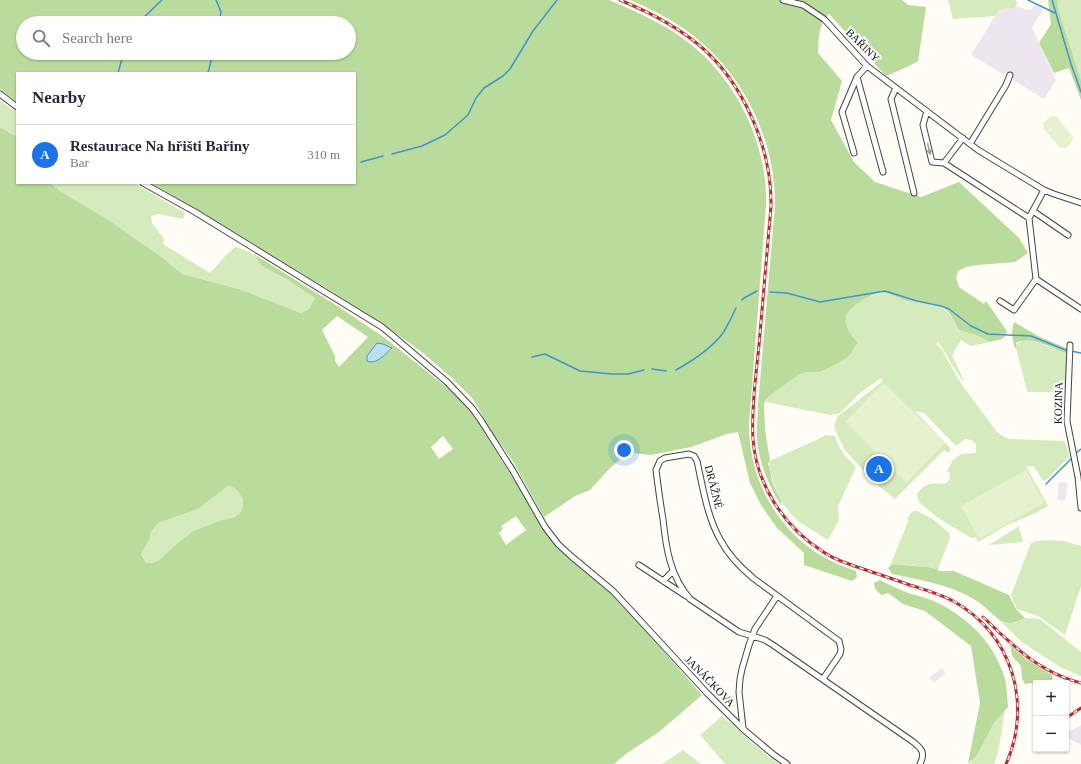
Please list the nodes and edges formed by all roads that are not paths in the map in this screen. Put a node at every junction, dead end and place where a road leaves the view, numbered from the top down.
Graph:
1 (783, 0) edge
2 (867, 66) junction
3 (1010, 75) dead end
4 (857, 77) junction
5 (896, 88) junction
6 (0, 94) edge
7 (16, 106) edge
8 (927, 111) junction
9 (963, 138) junction
10 (970, 144) junction
11 (854, 153) dead end
12 (944, 162) junction
13 (883, 172) dead end
14 (145, 184) edge
15 (1044, 190) junction
16 (914, 193) dead end
17 (1081, 203) edge
18 (1033, 211) junction
19 (1029, 218) junction
20 (1068, 235) dead end
21 (1036, 279) junction
22 (1000, 301) dead end
23 (1081, 309) edge
24 (1070, 345) dead end
25 (1081, 508) edge
26 (639, 565) dead end
27 (673, 571) junction
28 (663, 581) junction
29 (687, 596) junction
30 (777, 596) junction
31 (753, 636) junction
32 (823, 679) junction
33 (743, 729) junction
34 (788, 764) edge
35 (920, 764) edge

1 - 2 street, BAŘINY
2 - 4 street
2 - 5 street, BAŘINY
3 - 10 street
4 - 11 street
4 - 13 street
5 - 8 street, BAŘINY
5 - 16 street
6 - 7 street
8 - 9 street, BAŘINY
8 -> 12 street
9 - 10 street, BAŘINY
9 - 12 street
10 - 15 street, BAŘINY
12 - 19 street
14 - 33 street, JANÁČKOVA
15 - 17 street, BAŘINY
15 - 18 street
18 - 19 street
18 - 20 street
19 - 21 street
21 - 22 street
21 - 23 street
24 - 25 street, KOZINA
26 - 28 street, DRÁŽNÉ
27 - 28 street
27 - 29 street, DRÁŽNÉ
27 - 30 street, DRÁŽNÉ
28 - 29 street, DRÁŽNÉ
29 - 31 street, DRÁŽNÉ
30 - 31 street
30 - 32 street, DRÁŽNÉ
31 - 32 street, DRÁŽNÉ
31 - 33 street
32 - 35 street, DRÁŽNÉ
33 - 34 street, JANÁČKOVA

